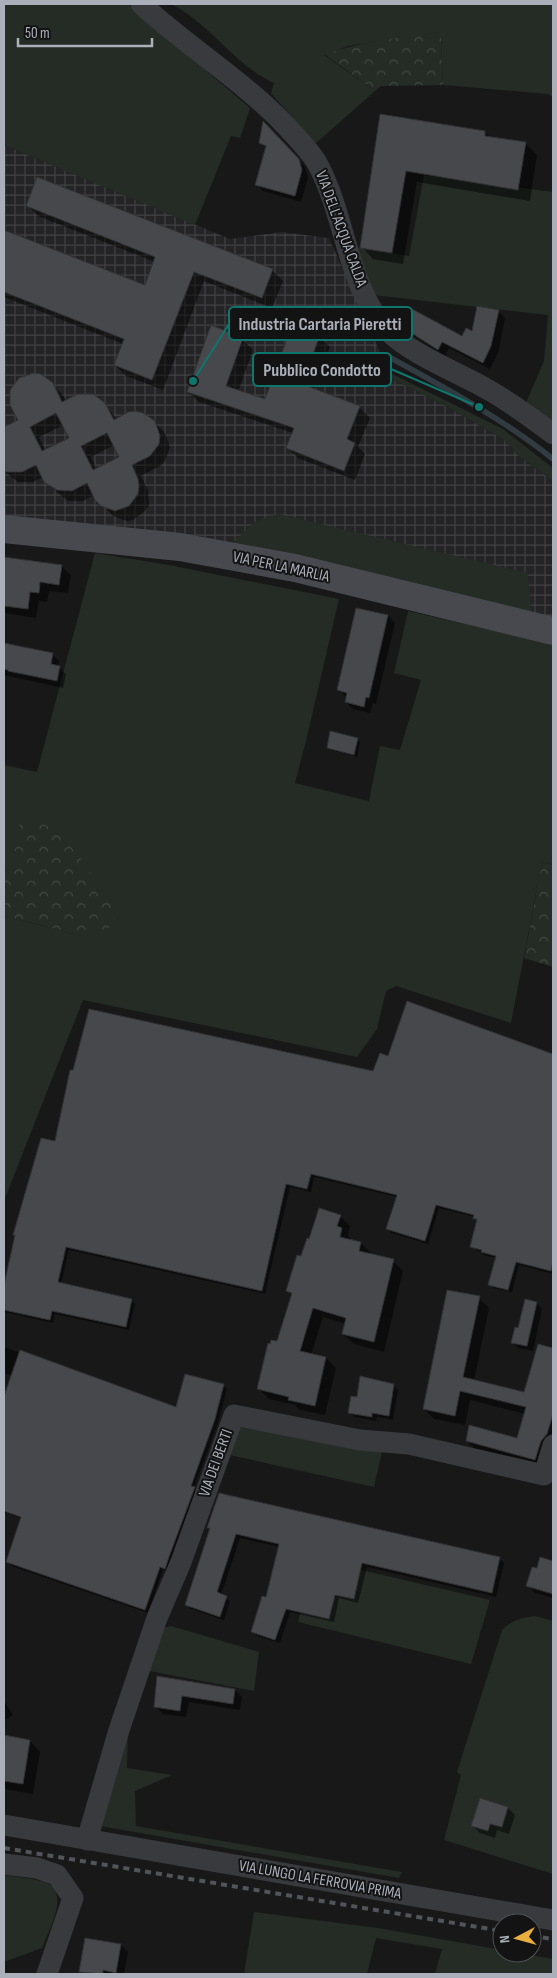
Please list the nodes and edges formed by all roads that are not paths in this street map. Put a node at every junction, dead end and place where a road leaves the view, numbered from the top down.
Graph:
1 (141, 4) edge
2 (553, 434) edge
3 (4, 529) edge
4 (553, 632) edge
5 (553, 1445) edge
6 (4, 1825) edge
7 (87, 1840) junction
8 (4, 1864) edge
9 (553, 1920) edge
10 (46, 1974) edge

1 - 2 street, VIA DELL'ACQUA CALDA
3 - 4 street, VIA PER LA MARLIA
5 - 7 street, VIA DEI BERTI
6 - 7 street, VIA LUNGO LA FERROVIA PRIMA
7 - 9 street, VIA LUNGO LA FERROVIA PRIMA
8 - 10 street

